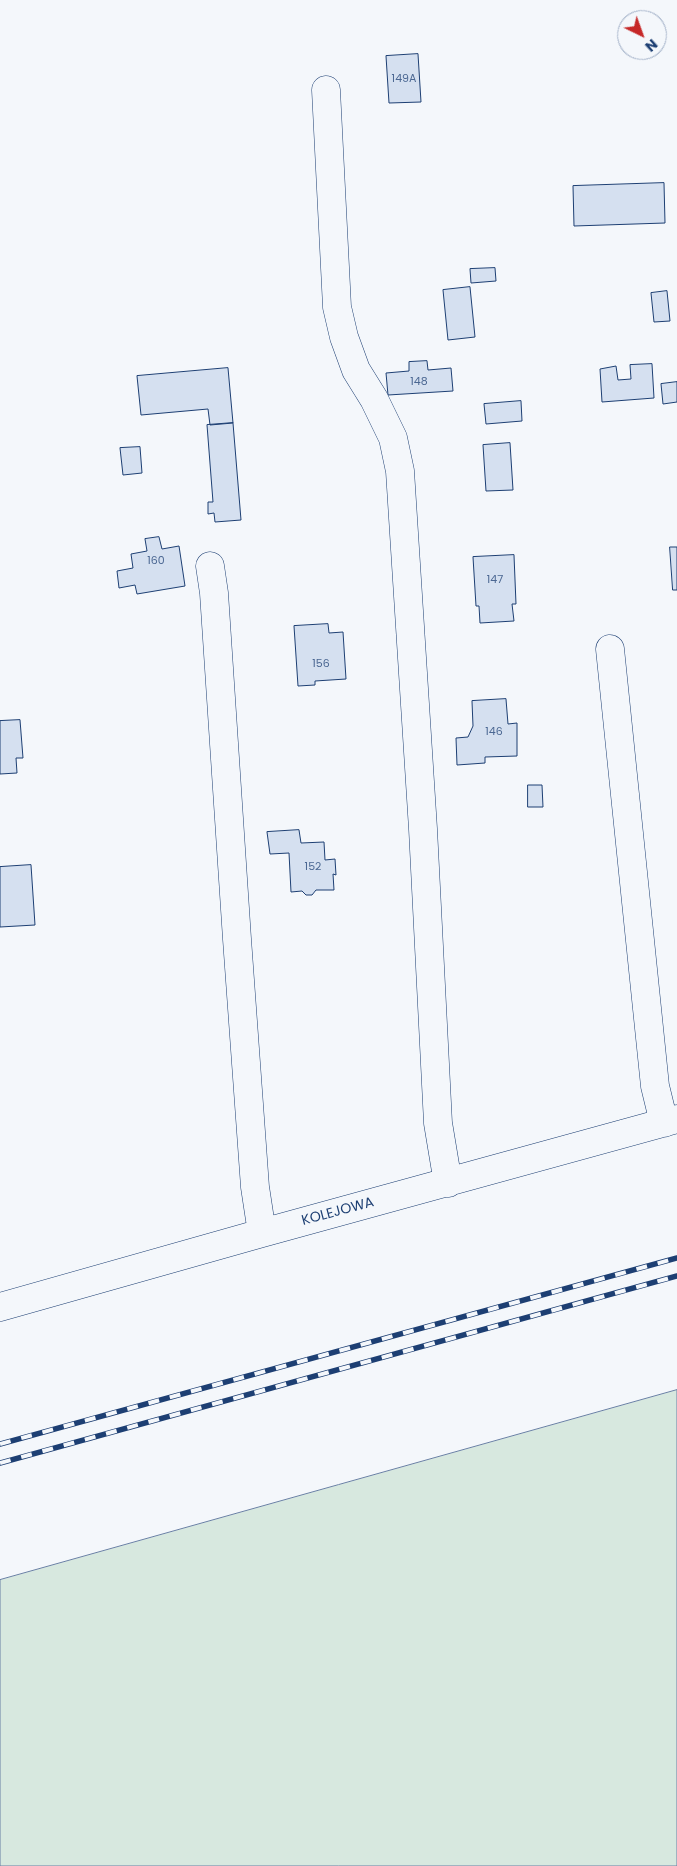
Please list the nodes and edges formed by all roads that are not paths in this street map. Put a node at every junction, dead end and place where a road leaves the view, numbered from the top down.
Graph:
1 (326, 90) dead end
2 (210, 566) dead end
3 (610, 649) dead end
4 (671, 1121) edge
5 (448, 1183) junction
6 (262, 1233) junction
7 (0, 1308) edge

1 - 5 street
2 - 6 street
3 - 4 street
4 - 5 street, KOLEJOWA
5 - 6 street, KOLEJOWA
6 - 7 street, KOLEJOWA

